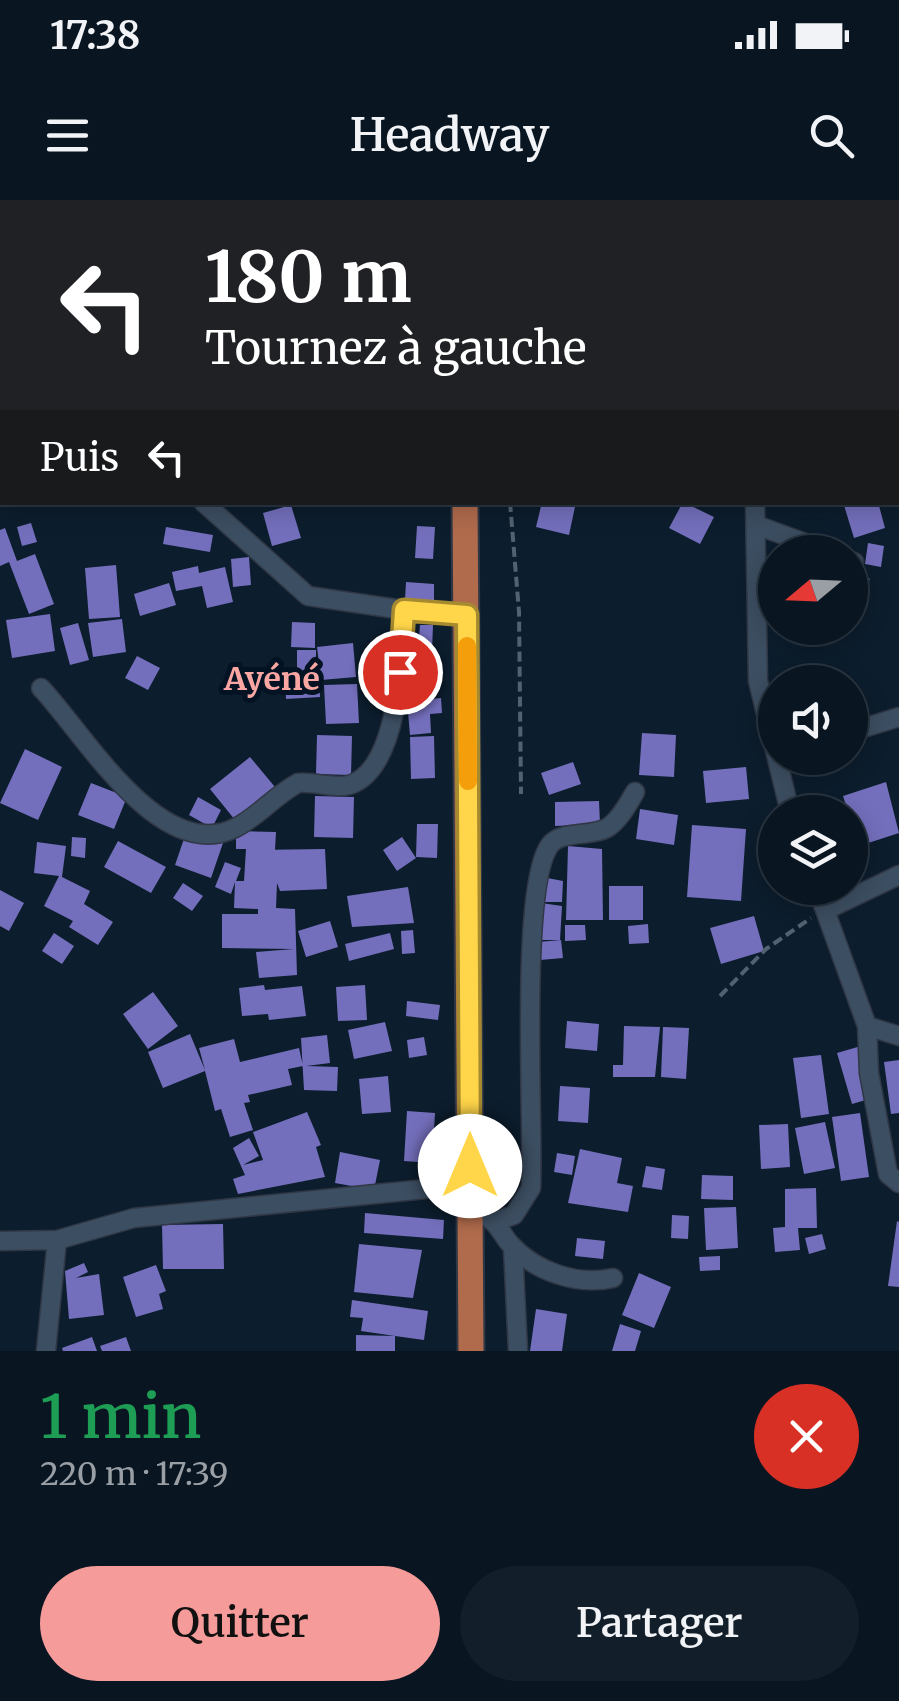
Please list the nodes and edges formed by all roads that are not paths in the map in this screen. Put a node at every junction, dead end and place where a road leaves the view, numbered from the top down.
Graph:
1 (206, 505) edge
2 (465, 505) edge
3 (755, 505) edge
4 (756, 525) junction
5 (783, 535) edge
6 (404, 610) junction
7 (467, 615) junction
8 (758, 681) edge
9 (41, 688) dead end
10 (899, 717) edge
11 (868, 726) edge
12 (636, 792) dead end
13 (899, 875) edge
14 (824, 905) edge
15 (826, 910) junction
16 (866, 1026) junction
17 (899, 1036) edge
18 (899, 1183) edge
19 (470, 1205) junction
20 (494, 1222) junction
21 (0, 1240) edge
22 (57, 1240) junction
23 (513, 1248) junction
24 (613, 1278) dead end
25 (46, 1351) edge
26 (471, 1351) edge
27 (518, 1351) edge

1 - 6 street
2 - 7 main road
3 - 4 street
4 - 5 street
4 - 8 street
6 - 7 street
6 - 9 street
7 - 19 main road
10 - 11 street
12 - 20 street
13 - 15 street
14 - 15 street
15 - 16 street
16 - 17 street
16 - 18 street
19 - 20 street
19 - 22 street
19 - 26 main road
20 - 23 street
21 - 22 street
22 - 25 street
23 - 24 street
23 - 27 street

